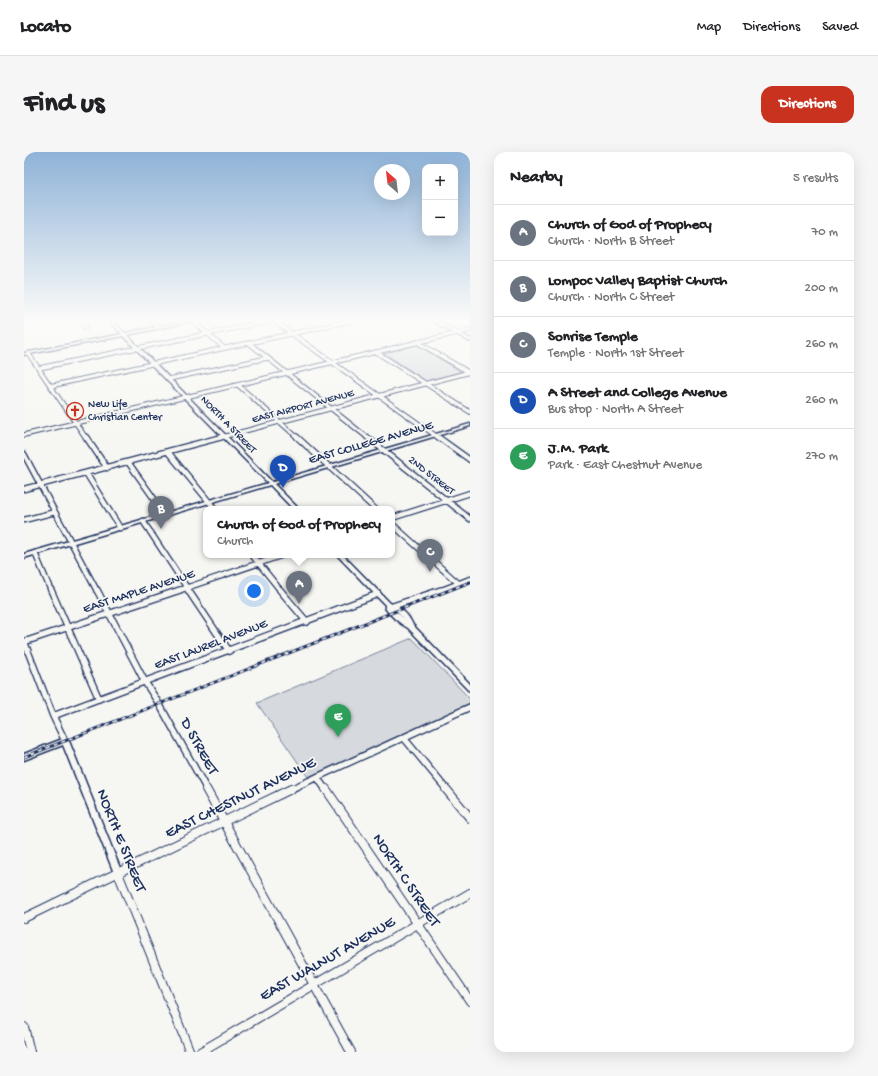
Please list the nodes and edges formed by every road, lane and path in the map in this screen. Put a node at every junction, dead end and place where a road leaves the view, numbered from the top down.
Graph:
1 (34, 363) edge
2 (64, 363) edge
3 (154, 363) joint
4 (244, 363) edge
5 (274, 363) edge
6 (329, 363) edge
7 (334, 363) edge
8 (393, 363) edge
9 (452, 363) edge
10 (39, 368) junction
11 (287, 373) junction
12 (469, 373) edge
13 (169, 379) junction
14 (426, 384) junction
15 (238, 385) junction
16 (50, 386) junction
17 (380, 396) junction
18 (187, 397) junction
19 (331, 409) junction
20 (470, 412) edge
21 (279, 422) junction
22 (75, 423) junction
23 (470, 425) edge
24 (24, 435) edge
25 (436, 435) junction
26 (226, 437) junction
27 (384, 450) junction
28 (168, 452) junction
29 (24, 454) edge
30 (470, 460) edge
31 (128, 462) junction
32 (330, 466) junction
33 (107, 468) junction
34 (86, 473) junction
35 (271, 483) junction
36 (41, 485) junction
37 (24, 489) edge
38 (470, 493) edge
39 (448, 500) junction
40 (209, 501) junction
41 (213, 506) edge
42 (293, 506) edge
43 (372, 506) edge
44 (55, 512) junction
45 (165, 514) junction
46 (395, 517) edge
47 (470, 518) edge
48 (24, 520) edge
49 (142, 521) junction
50 (395, 527) edge
51 (120, 528) junction
52 (72, 542) junction
53 (35, 553) junction
54 (24, 556) edge
55 (255, 558) edge
56 (274, 558) edge
57 (343, 558) edge
58 (259, 563) junction
59 (470, 578) edge
60 (458, 583) junction
61 (188, 587) junction
62 (378, 594) junction
63 (390, 605) junction
64 (110, 614) junction
65 (307, 622) junction
66 (68, 627) junction
67 (24, 641) edge
68 (229, 651) junction
69 (145, 682) junction
70 (470, 688) edge
71 (99, 699) junction
72 (470, 707) edge
73 (53, 716) junction
74 (404, 738) junction
75 (65, 741) junction
76 (24, 757) edge
77 (317, 777) junction
78 (470, 818) edge
79 (224, 822) junction
80 (118, 873) junction
81 (470, 893) edge
82 (24, 918) edge
83 (418, 924) junction
84 (314, 984) junction
85 (470, 1001) edge
86 (24, 1027) edge
87 (30, 1052) edge
88 (190, 1052) edge
89 (200, 1052) edge
90 (351, 1052) edge

1 - 10 street
2 - 10 street
3 - 13 street, NORTH A STREET
3 - 16 street
4 - 13 street
5 - 11 street, 2ND STREET
6 - 11 street
7 - 17 street
8 - 14 street
9 - 12 street
10 - 16 street
11 - 15 street
11 - 19 street, 2ND STREET
12 - 14 street, EAST AIRPORT AVENUE
13 - 18 street, NORTH A STREET
14 - 17 street, EAST AIRPORT AVENUE
14 - 20 street
15 - 18 street
15 - 21 street
16 - 22 street
17 - 19 street, EAST AIRPORT AVENUE
17 - 25 street
18 - 22 street
18 - 26 street, NORTH A STREET
19 - 21 street, EAST AIRPORT AVENUE
19 - 27 street, 2ND STREET
21 - 26 street, EAST AIRPORT AVENUE
21 - 32 street
22 - 24 street
22 - 33 street
23 - 25 street, EAST COLLEGE AVENUE
25 - 27 street, EAST COLLEGE AVENUE
25 - 30 street
26 - 28 street, EAST AIRPORT AVENUE
26 - 35 street, NORTH A STREET
27 - 32 street, EAST COLLEGE AVENUE
27 - 39 street, 2ND STREET
28 - 31 street, EAST AIRPORT AVENUE
28 - 40 street
29 - 36 street, D STREET
31 - 33 street, EAST AIRPORT AVENUE
31 - 45 street
32 - 35 street, EAST COLLEGE AVENUE
32 - 43 street
33 - 34 street, EAST AIRPORT AVENUE
34 - 36 street, EAST AIRPORT AVENUE
34 - 51 street
35 - 40 street, EAST COLLEGE AVENUE
35 - 42 street, NORTH A STREET
36 - 37 street, EAST AIRPORT AVENUE
36 - 44 street, D STREET
38 - 39 street
39 - 46 street
39 - 47 street, 2ND STREET
40 - 41 street
40 - 45 street, EAST COLLEGE AVENUE
44 - 48 street
44 - 52 street, D STREET
45 - 49 street, EAST COLLEGE AVENUE
49 - 51 street, EAST COLLEGE AVENUE
49 - 61 street
50 - 60 street
51 - 52 street, EAST COLLEGE AVENUE
52 - 53 street, EAST COLLEGE AVENUE
52 - 64 street, D STREET
53 - 54 street, EAST COLLEGE AVENUE
53 - 66 street
55 - 58 street
56 - 58 street, EAST MAPLE AVENUE
57 - 62 street
58 - 61 street, EAST MAPLE AVENUE
58 - 65 street
59 - 60 street
60 - 63 street
61 - 64 street, EAST MAPLE AVENUE
61 - 68 street
62 - 63 street
62 - 65 street, EAST LAUREL AVENUE
63 - 70 street
64 - 66 street, EAST MAPLE AVENUE
64 - 69 street, D STREET
65 - 68 street, EAST LAUREL AVENUE
66 - 67 street, EAST MAPLE AVENUE
66 - 71 street
67 - 73 street, NORTH E STREET
68 - 69 street, EAST LAUREL AVENUE
69 - 71 street, EAST LAUREL AVENUE
69 - 79 street, D STREET
71 - 73 street, EAST LAUREL AVENUE
72 - 74 street, EAST CHESTNUT AVENUE
73 - 75 street, NORTH E STREET
74 - 77 street, EAST CHESTNUT AVENUE
74 - 78 street
75 - 76 street
75 - 80 street, NORTH E STREET
77 - 79 street, EAST CHESTNUT AVENUE
77 - 83 street, NORTH C STREET
79 - 80 street, EAST CHESTNUT AVENUE
79 - 84 street, D STREET
80 - 82 street, EAST CHESTNUT AVENUE
80 - 88 street, NORTH E STREET
81 - 83 street, EAST WALNUT AVENUE
83 - 84 street, EAST WALNUT AVENUE
83 - 85 street, NORTH C STREET
84 - 89 street, EAST WALNUT AVENUE
84 - 90 street, D STREET
86 - 87 street

